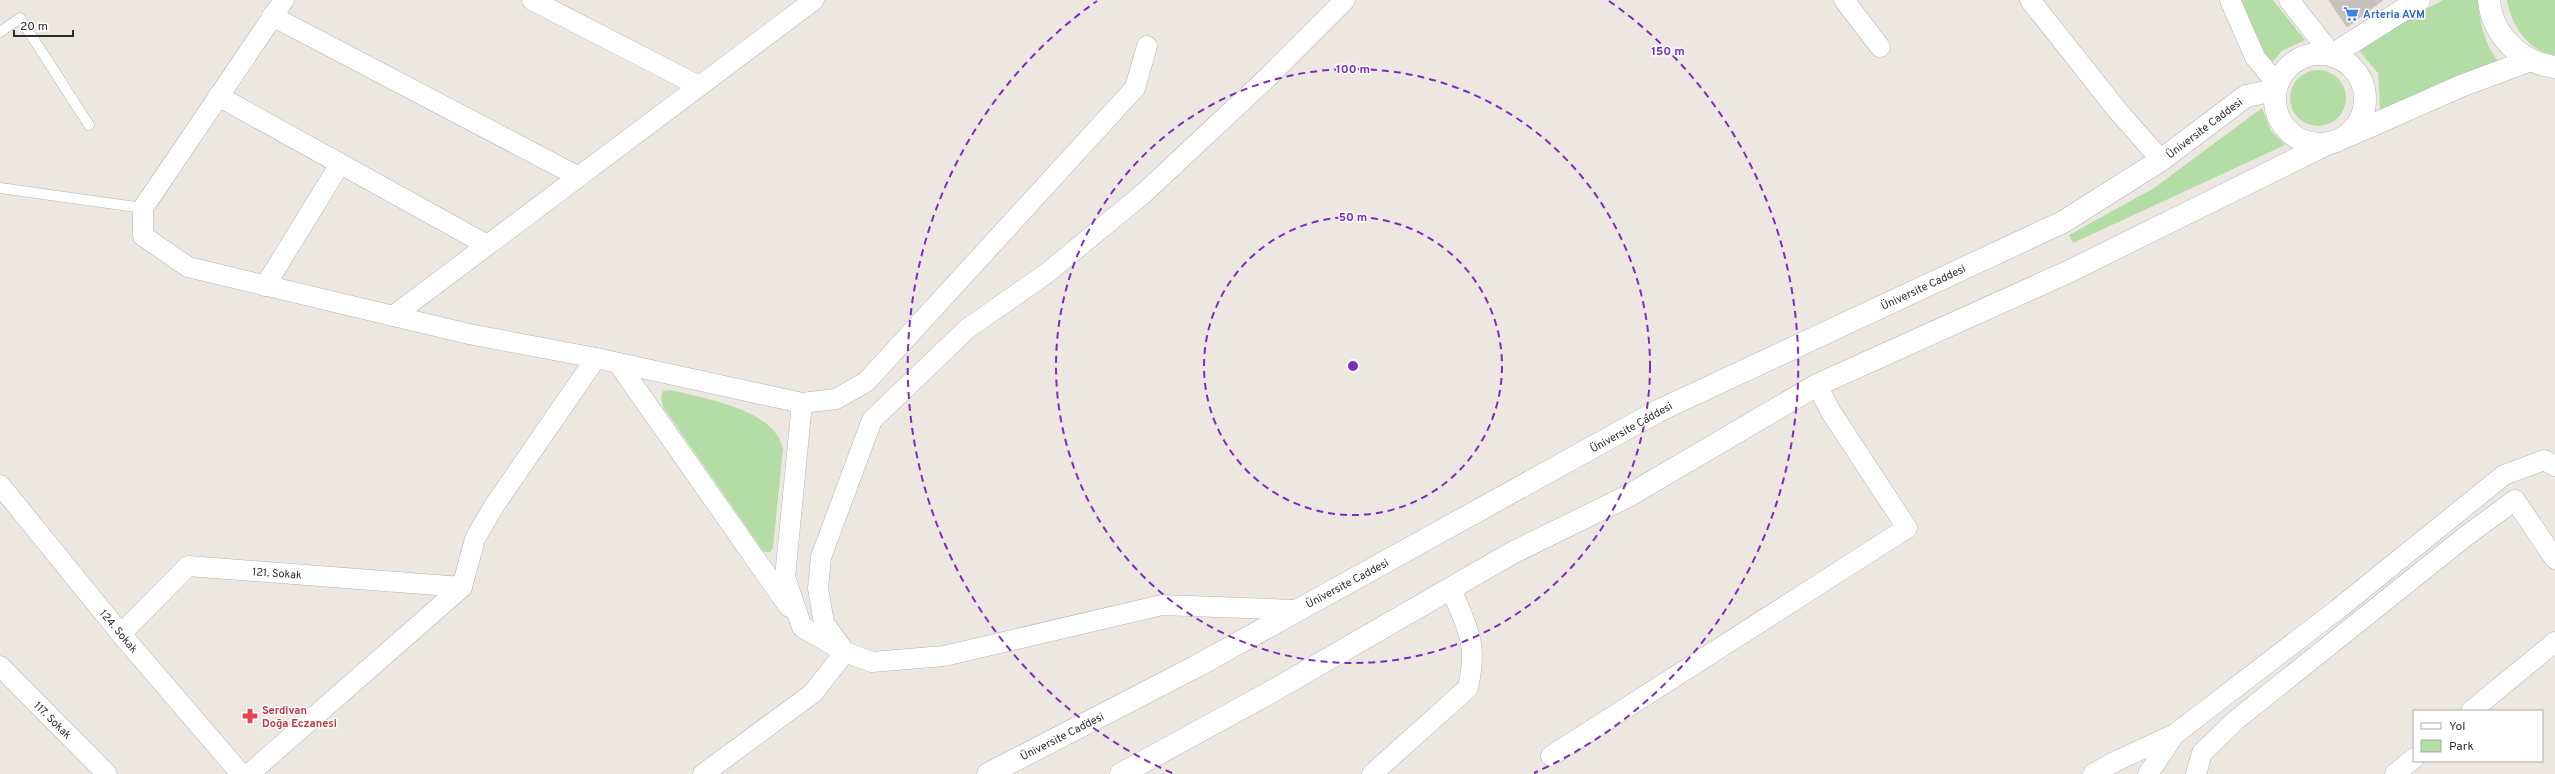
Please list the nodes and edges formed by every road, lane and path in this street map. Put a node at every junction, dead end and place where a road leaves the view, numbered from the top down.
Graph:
1 (284, 0) edge
2 (532, 0) edge
3 (814, 0) edge
4 (1345, 0) edge
5 (1844, 0) edge
6 (2030, 0) edge
7 (2230, 0) edge
8 (2289, 0) edge
9 (2419, 0) edge
10 (2489, 0) edge
11 (272, 16) junction
12 (0, 32) edge
13 (1147, 46) dead end
14 (1880, 47) dead end
15 (2332, 55) junction
16 (2531, 60) junction
17 (2555, 68) edge
18 (699, 86) junction
19 (2276, 87) junction
20 (218, 96) junction
21 (89, 125) dead end
22 (2336, 141) junction
23 (2161, 160) junction
24 (340, 164) junction
25 (579, 176) junction
26 (0, 188) edge
27 (143, 208) junction
28 (487, 245) junction
29 (265, 286) junction
30 (393, 316) junction
31 (596, 358) junction
32 (618, 363) junction
33 (1817, 385) junction
34 (802, 403) junction
35 (2555, 466) edge
36 (0, 485) edge
37 (2555, 559) edge
38 (462, 586) junction
39 (1451, 589) junction
40 (1296, 610) junction
41 (802, 627) junction
42 (121, 634) junction
43 (2555, 642) edge
44 (845, 652) junction
45 (0, 666) edge
46 (2472, 710) edge
47 (2175, 734) junction
48 (1551, 756) dead end
49 (2413, 759) edge
50 (107, 774) edge
51 (241, 774) edge
52 (249, 774) edge
53 (703, 774) edge
54 (988, 774) edge
55 (1121, 774) edge
56 (1372, 774) edge
57 (2093, 774) edge
58 (2148, 774) edge
59 (2196, 774) edge
60 (2395, 774) edge

1 - 11 street
2 - 18 street
3 - 18 street
4 - 44 street
5 - 14 street
6 - 23 street
7 - 19 street
8 - 15 street
9 - 15 main road
10 - 16 main road
11 - 20 street
11 - 25 street
12 - 21 lane
13 - 34 street
15 - 19 main road
15 - 22 main road
16 - 17 main road
16 - 22 main road
18 - 25 street
19 - 22 main road
19 - 23 main road, Üniversite Caddesi
20 - 24 street
20 - 27 street
22 - 33 main road
23 - 40 main road, Üniversite Caddesi
24 - 28 street
24 - 29 street
25 - 28 street
26 - 27 lane
27 - 29 street
28 - 30 street
29 - 30 street
30 - 31 street
31 - 32 street
31 - 38 street
32 - 34 street
32 - 41 street
33 - 39 main road
33 - 48 street
34 - 41 street
35 - 47 street
36 - 42 street, 124. Sokak
37 - 59 street
38 - 42 street, 121. Sokak
38 - 52 street
39 - 55 main road
39 - 56 street
40 - 44 street
40 - 54 main road, Üniversite Caddesi
41 - 44 street
42 - 51 street, 124. Sokak
43 - 46 street
44 - 53 street
45 - 50 street, 117. Sokak
47 - 57 street
47 - 58 street
49 - 60 street

